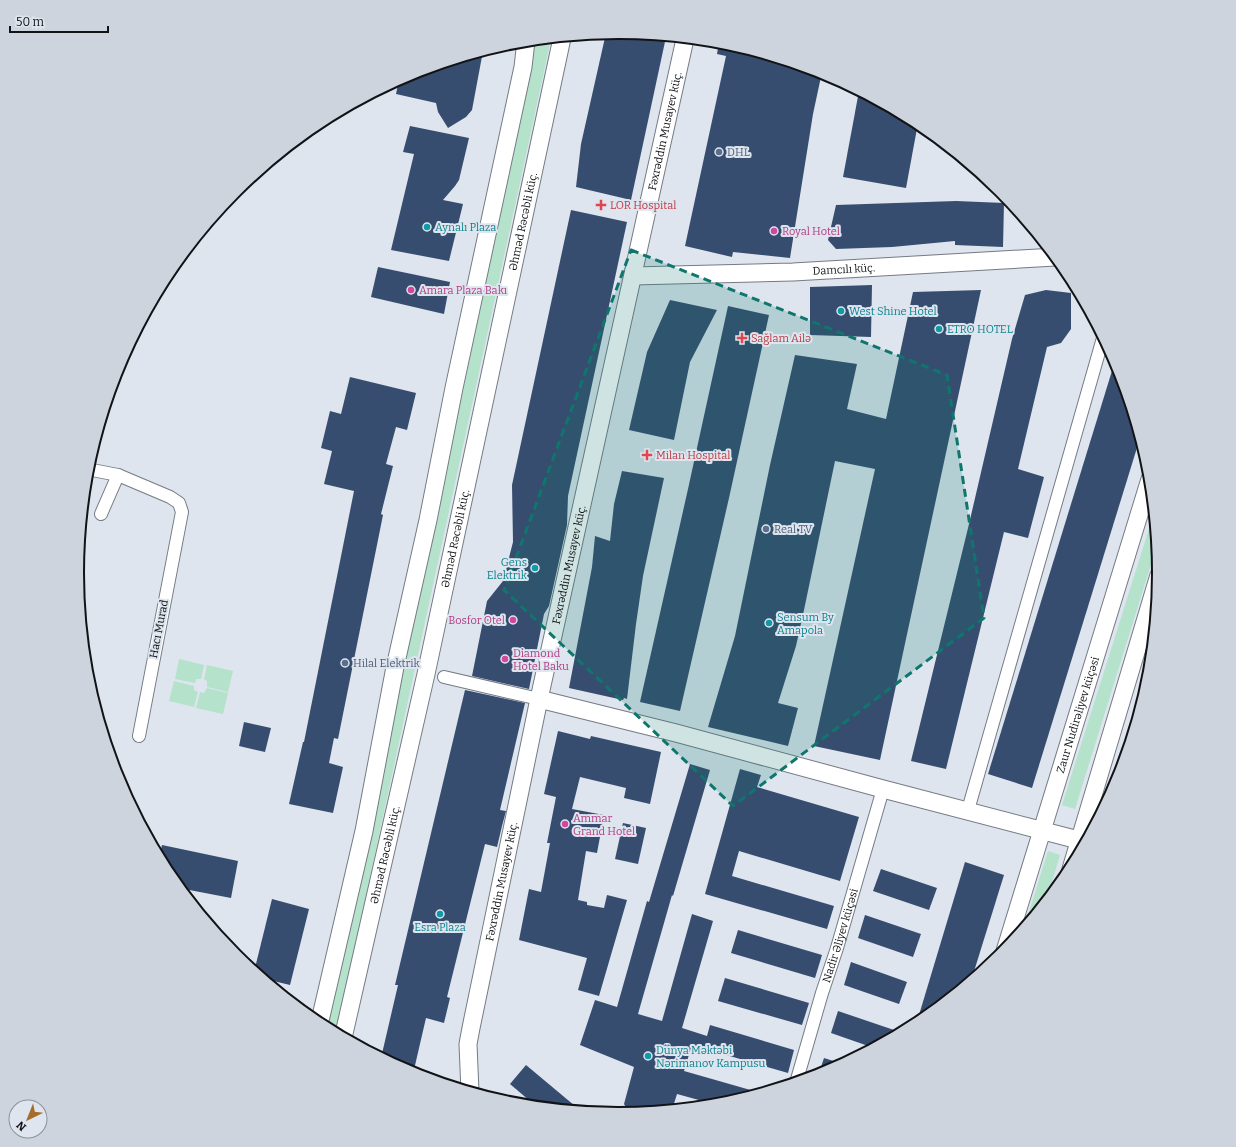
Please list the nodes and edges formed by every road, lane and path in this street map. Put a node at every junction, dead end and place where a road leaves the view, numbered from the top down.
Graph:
1 (561, 43) edge
2 (684, 44) edge
3 (525, 47) edge
4 (1048, 257) edge
5 (633, 276) junction
6 (1101, 345) edge
7 (94, 470) edge
8 (118, 475) junction
9 (1146, 492) edge
10 (101, 514) dead end
11 (1151, 601) edge
12 (444, 677) dead end
13 (539, 699) junction
14 (138, 736) dead end
15 (883, 789) junction
16 (968, 810) junction
17 (1042, 831) junction
18 (1085, 832) edge
19 (1081, 841) edge
20 (1009, 937) edge
21 (321, 1018) edge
22 (344, 1032) edge
23 (798, 1077) edge
24 (470, 1087) edge

1 - 22 street, Əhməd Rəcəbli küç.
2 - 5 street, Fəxrəddin Musayev küç.
3 - 21 street
4 - 5 street, Damcılı küç.
5 - 13 street, Fəxrəddin Musayev küç.
6 - 16 street
7 - 8 street
8 - 10 street
8 - 14 street, Hacı Murad
9 - 17 street, Zaur Nudirəliyev küçəsi
11 - 18 street
12 - 13 street
13 - 15 street
13 - 24 street, Fəxrəddin Musayev küç.
15 - 16 street
15 - 23 street, Nadir Əliyev küçəsi
16 - 17 street
17 - 19 street
17 - 20 street, Zaur Nudirəliyev küçəsi

